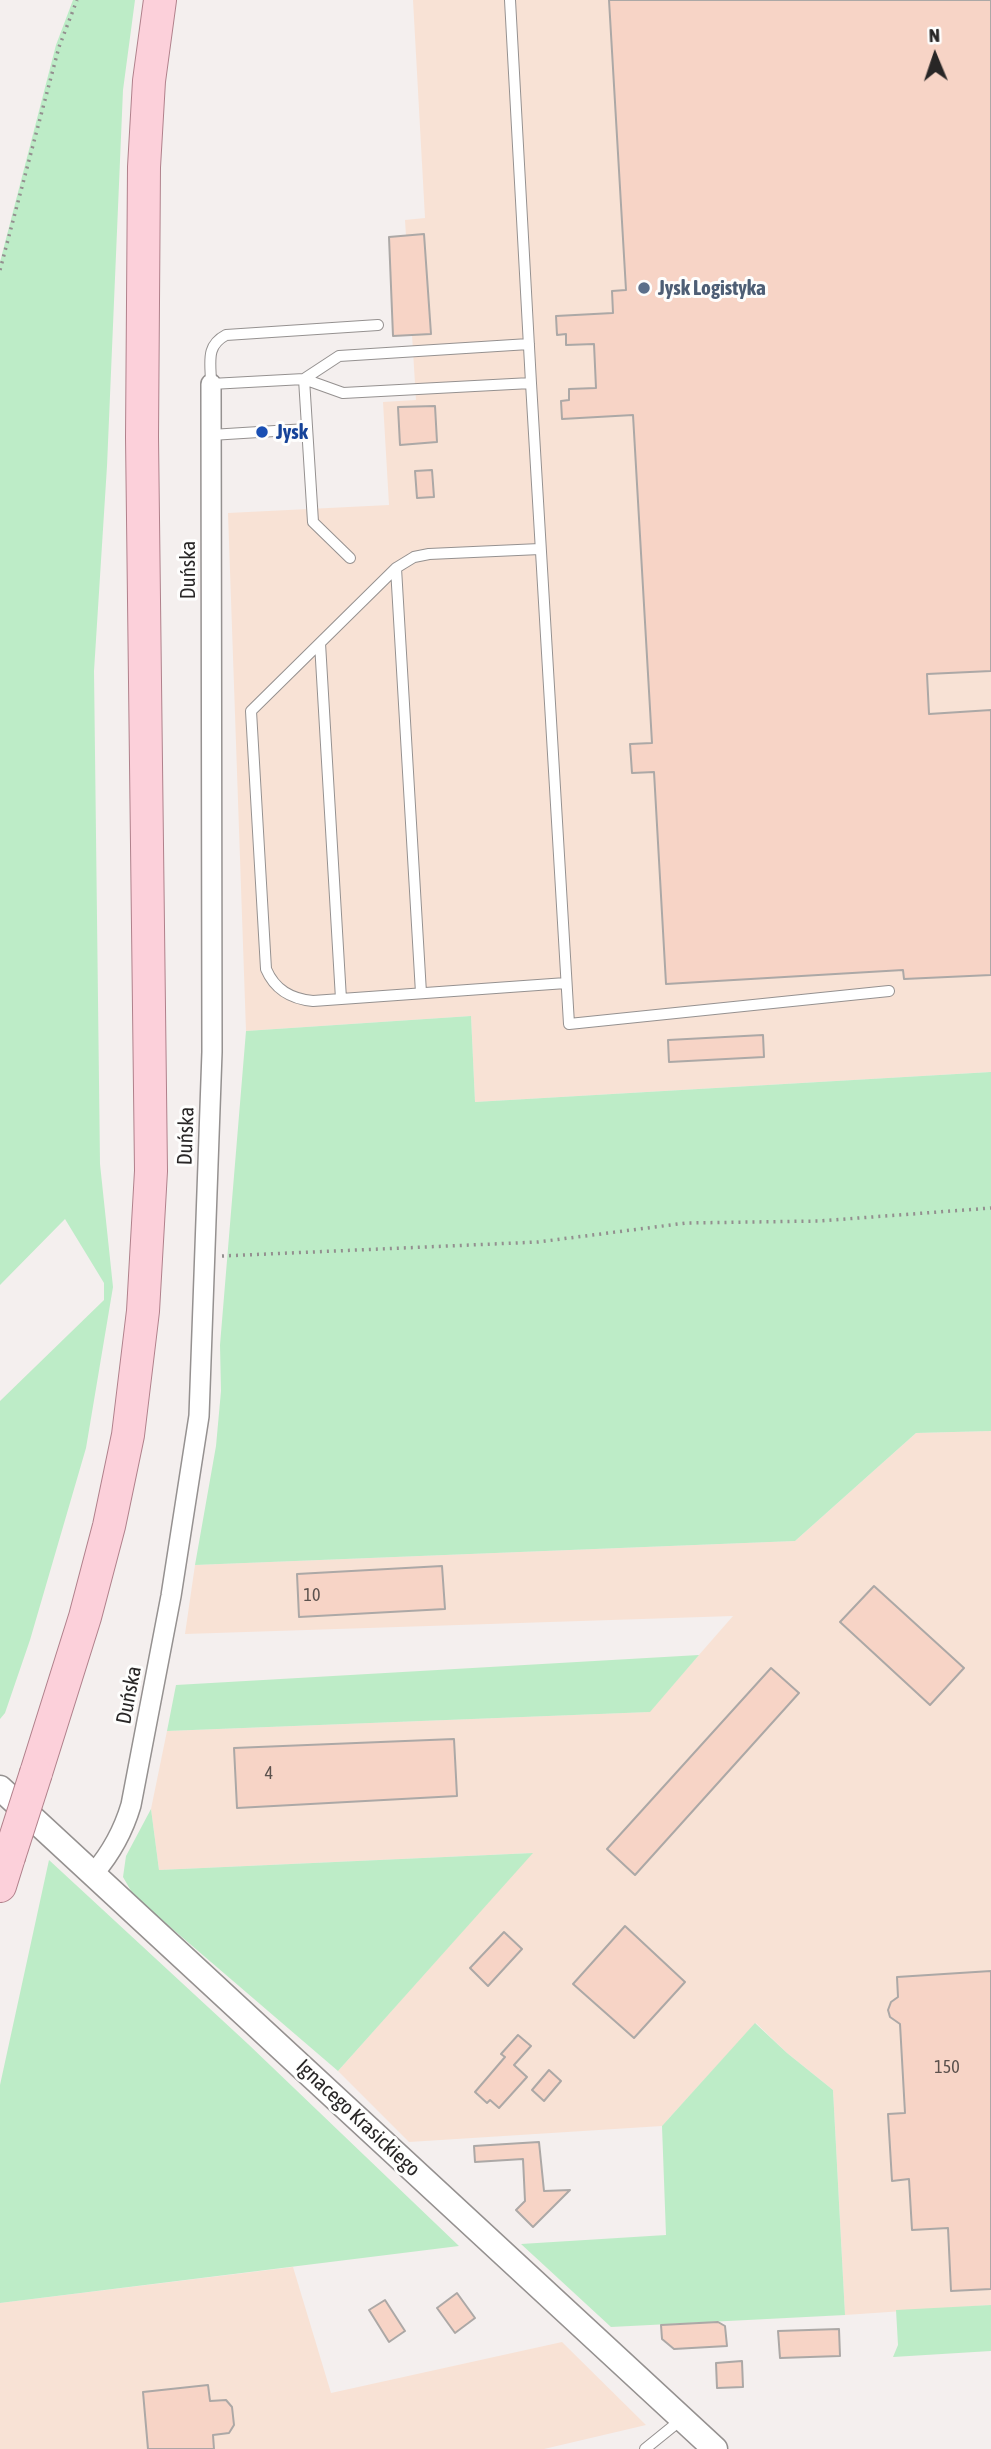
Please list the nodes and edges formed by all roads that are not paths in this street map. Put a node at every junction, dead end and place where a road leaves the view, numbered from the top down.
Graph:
1 (160, 0) edge
2 (510, 0) edge
3 (378, 325) dead end
4 (529, 344) junction
5 (304, 379) junction
6 (531, 383) junction
7 (211, 384) junction
8 (307, 429) junction
9 (211, 435) junction
10 (540, 549) junction
11 (350, 558) dead end
12 (396, 568) junction
13 (320, 643) junction
14 (566, 984) junction
15 (889, 991) dead end
16 (421, 993) junction
17 (341, 999) junction
18 (0, 1788) edge
19 (5, 1872) edge
20 (94, 1873) junction
21 (682, 2419) junction
22 (645, 2449) edge
23 (715, 2449) edge

1 - 19 main road, bridge
2 - 4 lane
3 - 7 lane
4 - 5 lane
4 - 6 lane
5 - 6 lane
5 - 7 lane
5 - 8 lane
6 - 10 lane
7 - 9 street, Duńska
8 - 9 lane
8 - 11 lane
9 - 20 street, Duńska
10 - 12 lane
10 - 14 lane
12 - 13 lane
12 - 16 lane
13 - 17 lane
13 - 17 lane
14 - 15 lane
14 - 16 lane
16 - 17 lane
18 - 20 street, Ignacego Krasickiego
20 - 21 street, Ignacego Krasickiego
21 - 22 lane
21 - 23 street, Ignacego Krasickiego

